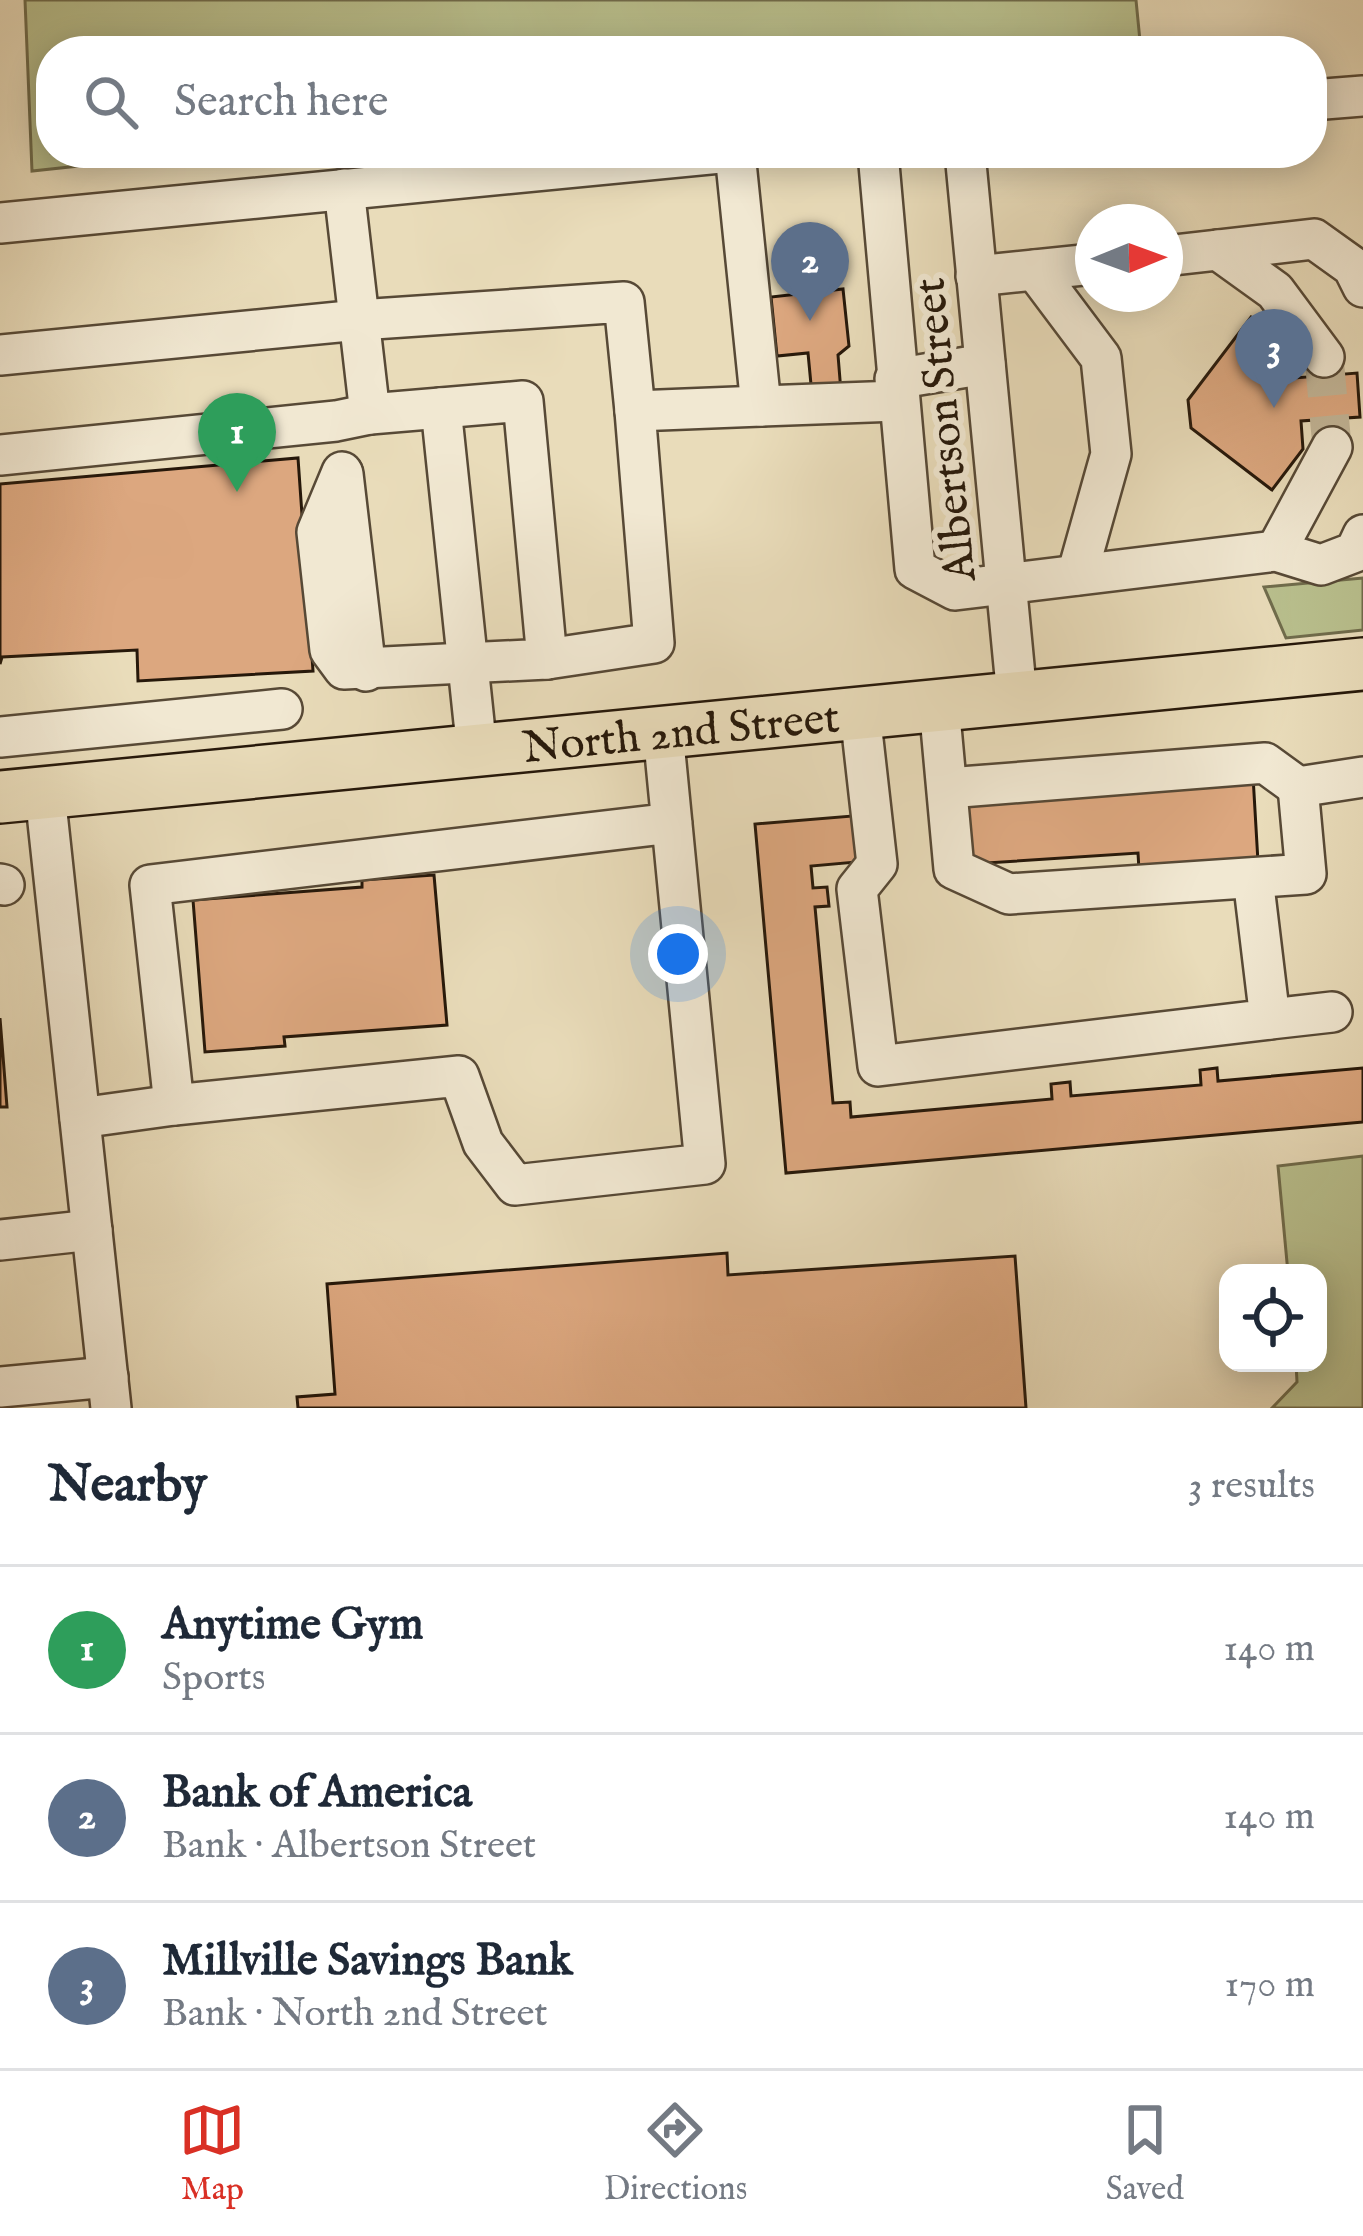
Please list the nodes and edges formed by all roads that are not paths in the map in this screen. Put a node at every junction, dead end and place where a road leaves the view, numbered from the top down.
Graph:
1 (1363, 96) edge
2 (1327, 99) edge
3 (563, 168) edge
4 (737, 168) edge
5 (879, 168) edge
6 (965, 168) edge
7 (344, 189) junction
8 (0, 223) edge
9 (1218, 250) junction
10 (1183, 254) edge
11 (1075, 265) edge
12 (1035, 270) junction
13 (976, 276) junction
14 (1363, 287) edge
15 (359, 320) junction
16 (0, 355) edge
17 (1324, 357) tunnel mouth
18 (985, 364) junction
19 (896, 390) junction
20 (761, 406) junction
21 (441, 408) junction
22 (635, 411) junction
23 (353, 417) junction
24 (1332, 446) tunnel mouth
25 (0, 455) edge
26 (1363, 536) edge
27 (1276, 551) junction
28 (1077, 575) junction
29 (1006, 584) junction
30 (547, 659) junction
31 (469, 664) junction
32 (1363, 666) edge
33 (1017, 697) junction
34 (939, 705) junction
35 (282, 709) dead end
36 (860, 713) junction
37 (663, 732) junction
38 (0, 737) edge
39 (477, 751) junction
40 (1363, 777) edge
41 (1298, 787) junction
42 (948, 788) junction
43 (22, 796) edge
44 (672, 823) junction
45 (1253, 878) junction
46 (1332, 1012) dead end
47 (1270, 1019) junction
48 (174, 1105) junction
49 (80, 1118) junction
50 (92, 1230) junction
51 (0, 1240) edge
52 (109, 1392) edge
53 (3, 1394) edge

1 - 2 street
3 - 7 street
4 - 20 street
5 - 19 street
6 - 13 street, Albertson Street
7 - 8 street
7 - 15 street
9 - 10 street
9 - 14 street
9 - 17 street
11 - 12 street
12 - 13 street
12 - 28 street
13 - 18 street, Albertson Street
15 - 16 street
15 - 22 street
15 - 23 street
18 - 19 street
18 - 29 street, Albertson Street
19 - 20 street
19 - 29 street
20 - 22 street
21 - 23 street
21 - 30 street
21 - 31 street
22 - 30 street
23 - 25 street
23 - 31 street
24 - 27 street
26 - 27 street
27 - 28 street
28 - 29 street
29 - 33 street, Albertson Street
30 - 31 street
31 - 39 street
32 - 33 main road, North 2nd Street
33 - 34 main road, North 2nd Street
34 - 36 main road, North 2nd Street
34 - 42 street
35 - 38 street
36 - 37 main road, North 2nd Street
36 - 47 street
37 - 39 main road, North 2nd Street
37 - 44 street
39 - 43 main road, North 2nd Street
40 - 41 street
41 - 42 street
41 - 45 street
42 - 45 street
43 - 49 street
44 - 48 street
44 - 48 street
45 - 47 street
46 - 47 street
48 - 49 street
49 - 50 street
50 - 51 street
50 - 52 street
52 - 53 street

